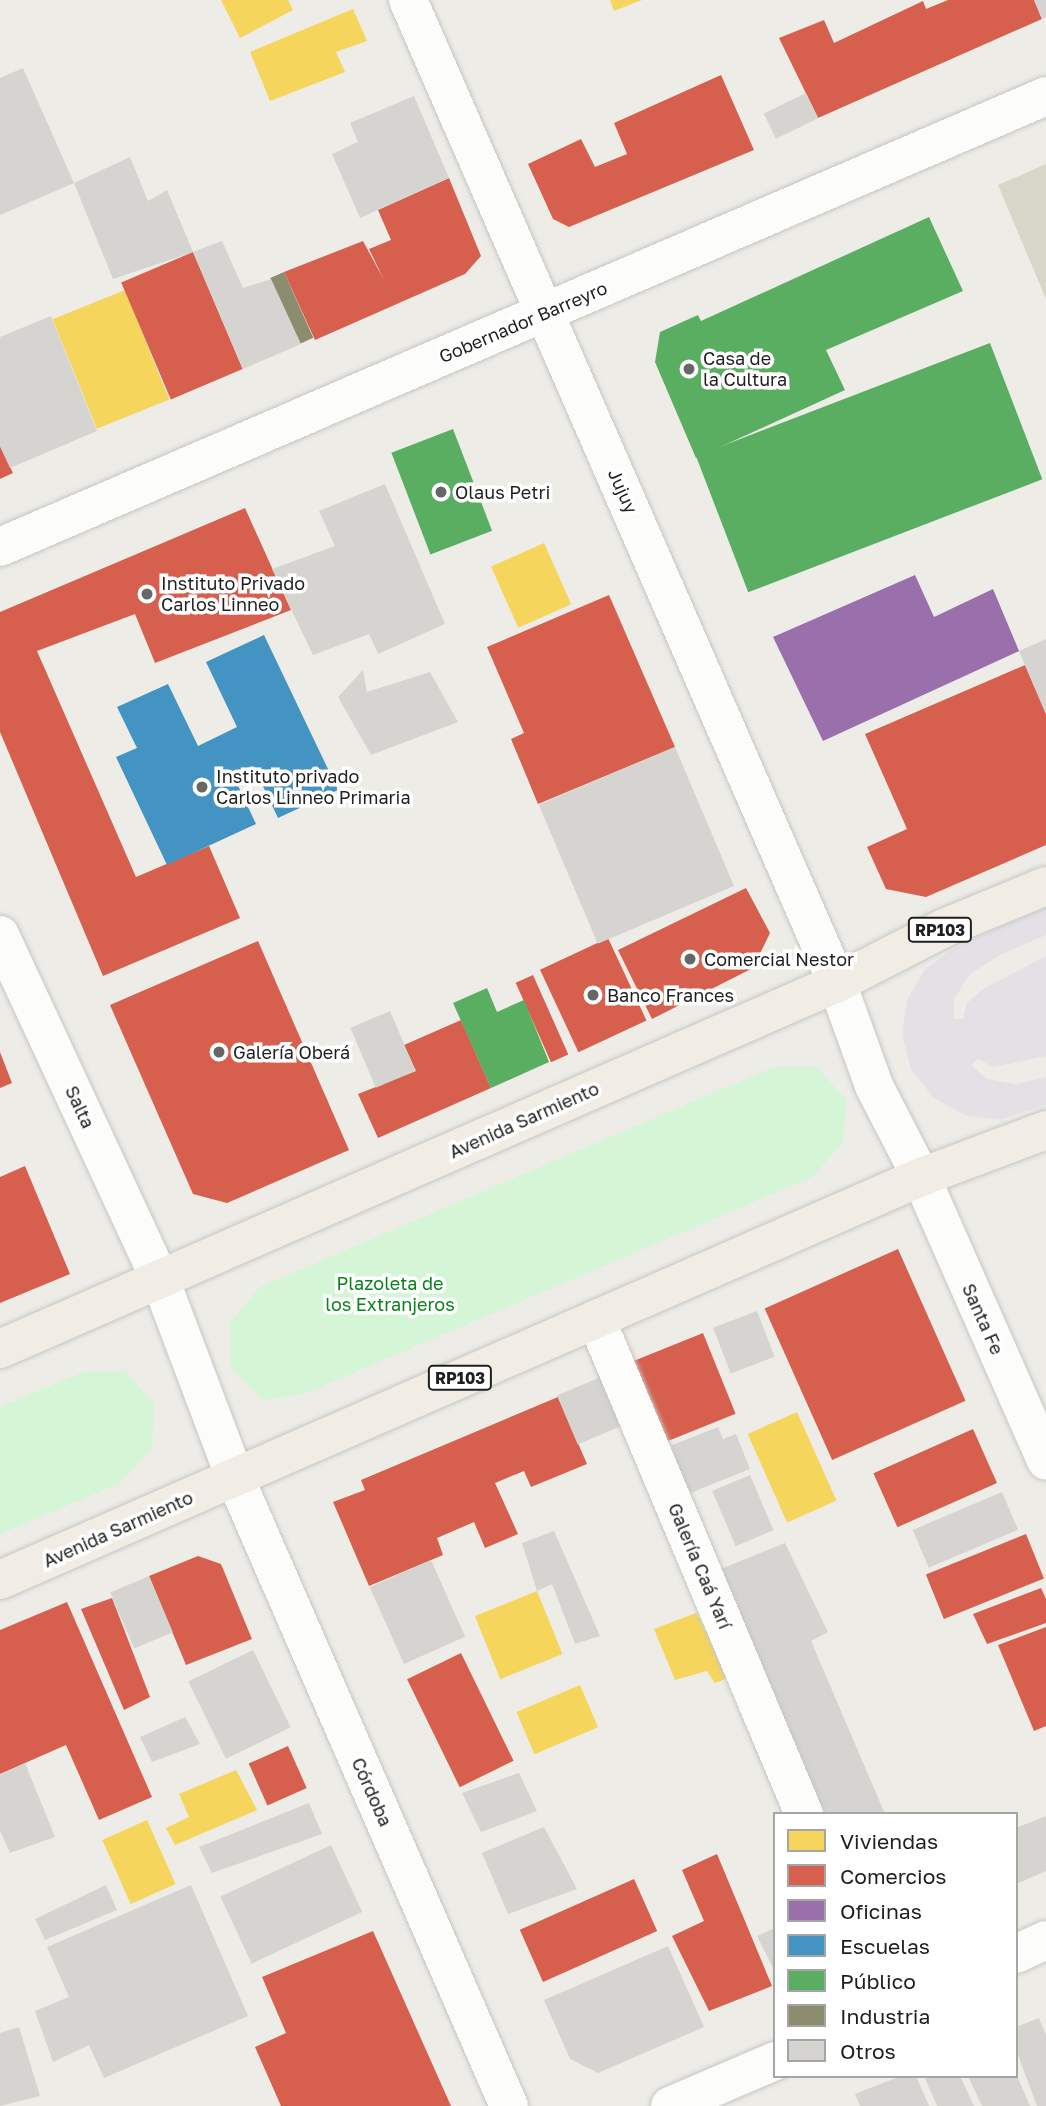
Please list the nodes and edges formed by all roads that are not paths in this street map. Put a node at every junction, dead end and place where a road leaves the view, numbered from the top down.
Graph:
1 (408, 0) edge
2 (1046, 96) edge
3 (545, 312) junction
4 (0, 547) edge
5 (1046, 886) edge
6 (0, 935) edge
7 (837, 983) junction
8 (1046, 1130) edge
9 (921, 1177) junction
10 (160, 1279) junction
11 (596, 1319) junction
12 (0, 1349) edge
13 (1046, 1461) edge
14 (235, 1478) junction
15 (0, 1580) edge
16 (803, 1812) edge
17 (1046, 1940) edge
18 (1018, 1953) edge
19 (773, 2062) edge
20 (509, 2106) edge
21 (670, 2106) edge

1 - 3 street, Jujuy
2 - 3 street, Gobernador Barreyro
3 - 4 street, Gobernador Barreyro
3 - 7 street, Jujuy
5 - 7 main road, Avenida Sarmiento / RP103
6 - 10 street, Salta
7 - 9 street, Jujuy
7 - 10 main road, Avenida Sarmiento / RP103
8 - 9 main road, Avenida Sarmiento / RP103
9 - 11 main road, Avenida Sarmiento / RP103
9 - 13 street, Santa Fe
10 - 12 main road, Avenida Sarmiento / RP103
10 - 14 street, Salta
11 - 14 main road, Avenida Sarmiento / RP103
11 - 16 street, Galería Caá Yarí
14 - 15 main road, Avenida Sarmiento / RP103
14 - 20 street, Córdoba
17 - 18 street
19 - 21 street

